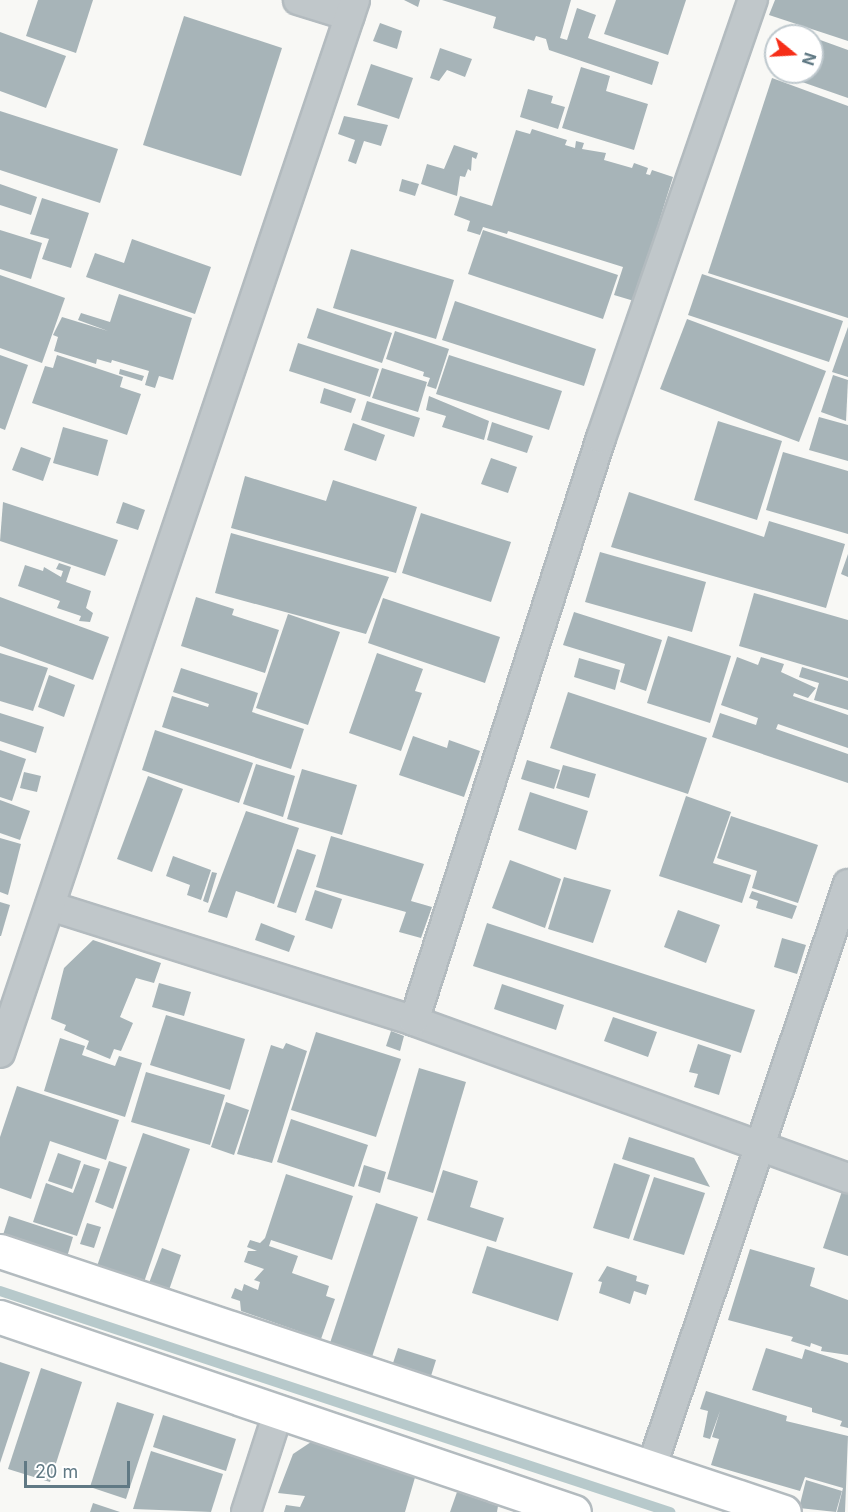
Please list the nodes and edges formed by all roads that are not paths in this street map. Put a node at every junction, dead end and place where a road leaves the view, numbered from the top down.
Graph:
1 (298, 0) edge
2 (753, 0) edge
3 (353, 8) edge
4 (848, 884) edge
5 (50, 906) junction
6 (414, 1021) junction
7 (0, 1053) edge
8 (760, 1147) junction
9 (848, 1178) edge
10 (0, 1251) edge
11 (0, 1317) edge
12 (279, 1410) junction
13 (652, 1466) junction
14 (246, 1512) edge
15 (574, 1512) edge
16 (784, 1512) edge

1 - 3 street
2 - 6 street
3 - 5 street
4 - 8 street
5 - 6 street
5 - 7 street
6 - 8 street
8 - 9 street
8 - 13 street
10 - 13 street
11 - 12 street
12 - 14 street
12 - 15 street
13 - 16 street

